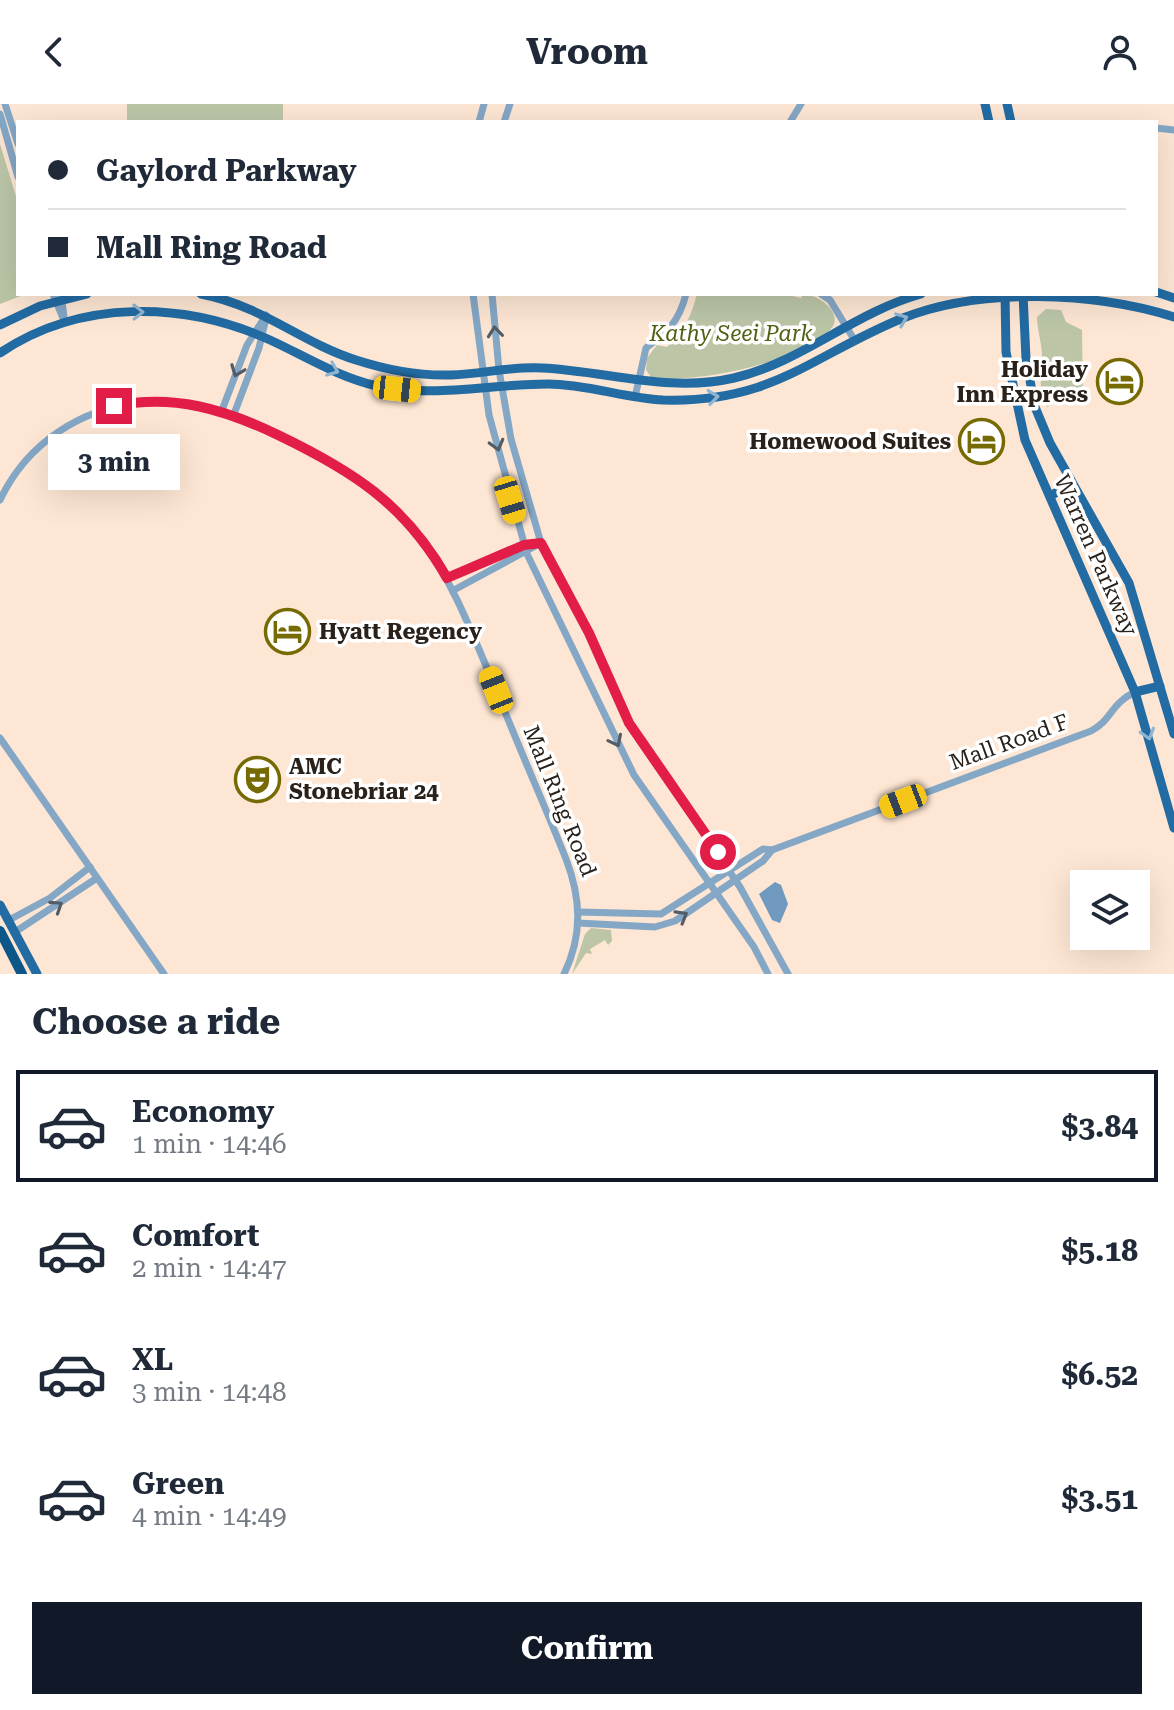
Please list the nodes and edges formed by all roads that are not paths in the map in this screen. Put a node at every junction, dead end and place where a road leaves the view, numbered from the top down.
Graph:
1 (5, 104) edge
2 (0, 114) edge
3 (16, 138) edge
4 (16, 170) edge
5 (208, 296) edge
6 (473, 296) edge
7 (492, 296) edge
8 (686, 296) edge
9 (824, 296) edge
10 (914, 296) edge
11 (1005, 297) edge
12 (1023, 297) edge
13 (58, 298) edge
14 (266, 314) junction
15 (1174, 317) edge
16 (65, 323) junction
17 (0, 325) edge
18 (847, 326) junction
19 (258, 335) junction
20 (855, 341) junction
21 (0, 353) edge
22 (499, 370) junction
23 (481, 372) junction
24 (637, 380) junction
25 (501, 388) junction
26 (484, 390) junction
27 (635, 397) junction
28 (222, 410) junction
29 (234, 414) junction
30 (1072, 484) junction
31 (1050, 496) junction
32 (0, 500) edge
33 (541, 543) junction
34 (526, 550) junction
35 (447, 578) junction
36 (454, 590) junction
37 (602, 669) junction
38 (584, 674) junction
39 (1160, 686) junction
40 (1135, 692) junction
41 (1174, 734) edge
42 (0, 738) edge
43 (1174, 828) edge
44 (772, 850) junction
45 (90, 867) junction
46 (729, 870) junction
47 (97, 878) junction
48 (735, 879) junction
49 (710, 883) junction
50 (717, 893) junction
51 (0, 905) edge
52 (578, 912) junction
53 (620, 915) junction
54 (9, 920) junction
55 (578, 923) junction
56 (619, 926) junction
57 (0, 931) edge
58 (15, 932) junction
59 (22, 974) edge
60 (37, 974) edge
61 (164, 974) edge
62 (564, 974) edge
63 (768, 974) edge
64 (788, 974) edge

1 - 3 street
2 - 4 street
5 - 14 main road
6 - 23 street
22 -> 7 street
8 - 24 street
9 - 18 street
10 - 18 main road
11 - 12 main road
20 -> 11 main road
11 - 31 main road, Warren Parkway
12 - 15 main road
12 - 30 main road, Warren Parkway
13 - 16 street
13 - 17 main road
14 - 19 street
14 - 23 main road
16 -> 19 main road
16 - 21 main road
18 - 20 street
18 - 24 main road
19 -> 26 main road
19 -> 28 street
19 - 29 street
27 -> 20 main road
22 - 23 main road
22 - 24 main road
22 - 25 street
23 - 26 street
24 - 27 street
25 - 26 main road
25 - 27 main road
25 - 33 street
26 -> 34 street
28 - 29 street, Mall Ring Road
28 - 32 street, Mall Ring Road
29 - 35 street, Mall Ring Road
30 - 31 main road
30 - 39 main road, Warren Parkway
31 - 40 main road, Warren Parkway
33 - 34 street
33 - 37 street
34 - 35 street
34 - 36 street
34 - 38 street
35 - 36 street, Mall Ring Road
36 - 52 street, Mall Ring Road
37 - 38 street
37 - 46 street
38 -> 49 street
39 - 40 main road
39 - 41 main road, Warren Parkway
40 -> 43 main road, Warren Parkway
40 - 44 street, Mall Road F
42 - 45 street
44 - 46 street, Mall Road F
44 - 48 street, Mall Road F
45 - 47 street
45 - 54 street
46 - 48 street
46 - 49 street, Mall Road F
58 -> 47 street
47 - 61 street
48 - 50 street, Mall Road F
48 - 64 street
49 - 50 street
49 - 53 street, Mall Road F
56 -> 50 street, Mall Road F
50 - 63 street
51 - 54 main road
52 - 53 street, Mall Road F
52 - 55 street, Mall Ring Road
53 - 56 street
54 - 58 main road
55 - 56 street, Mall Road F
55 - 62 street, Mall Ring Road
57 - 59 highway
58 - 60 main road

